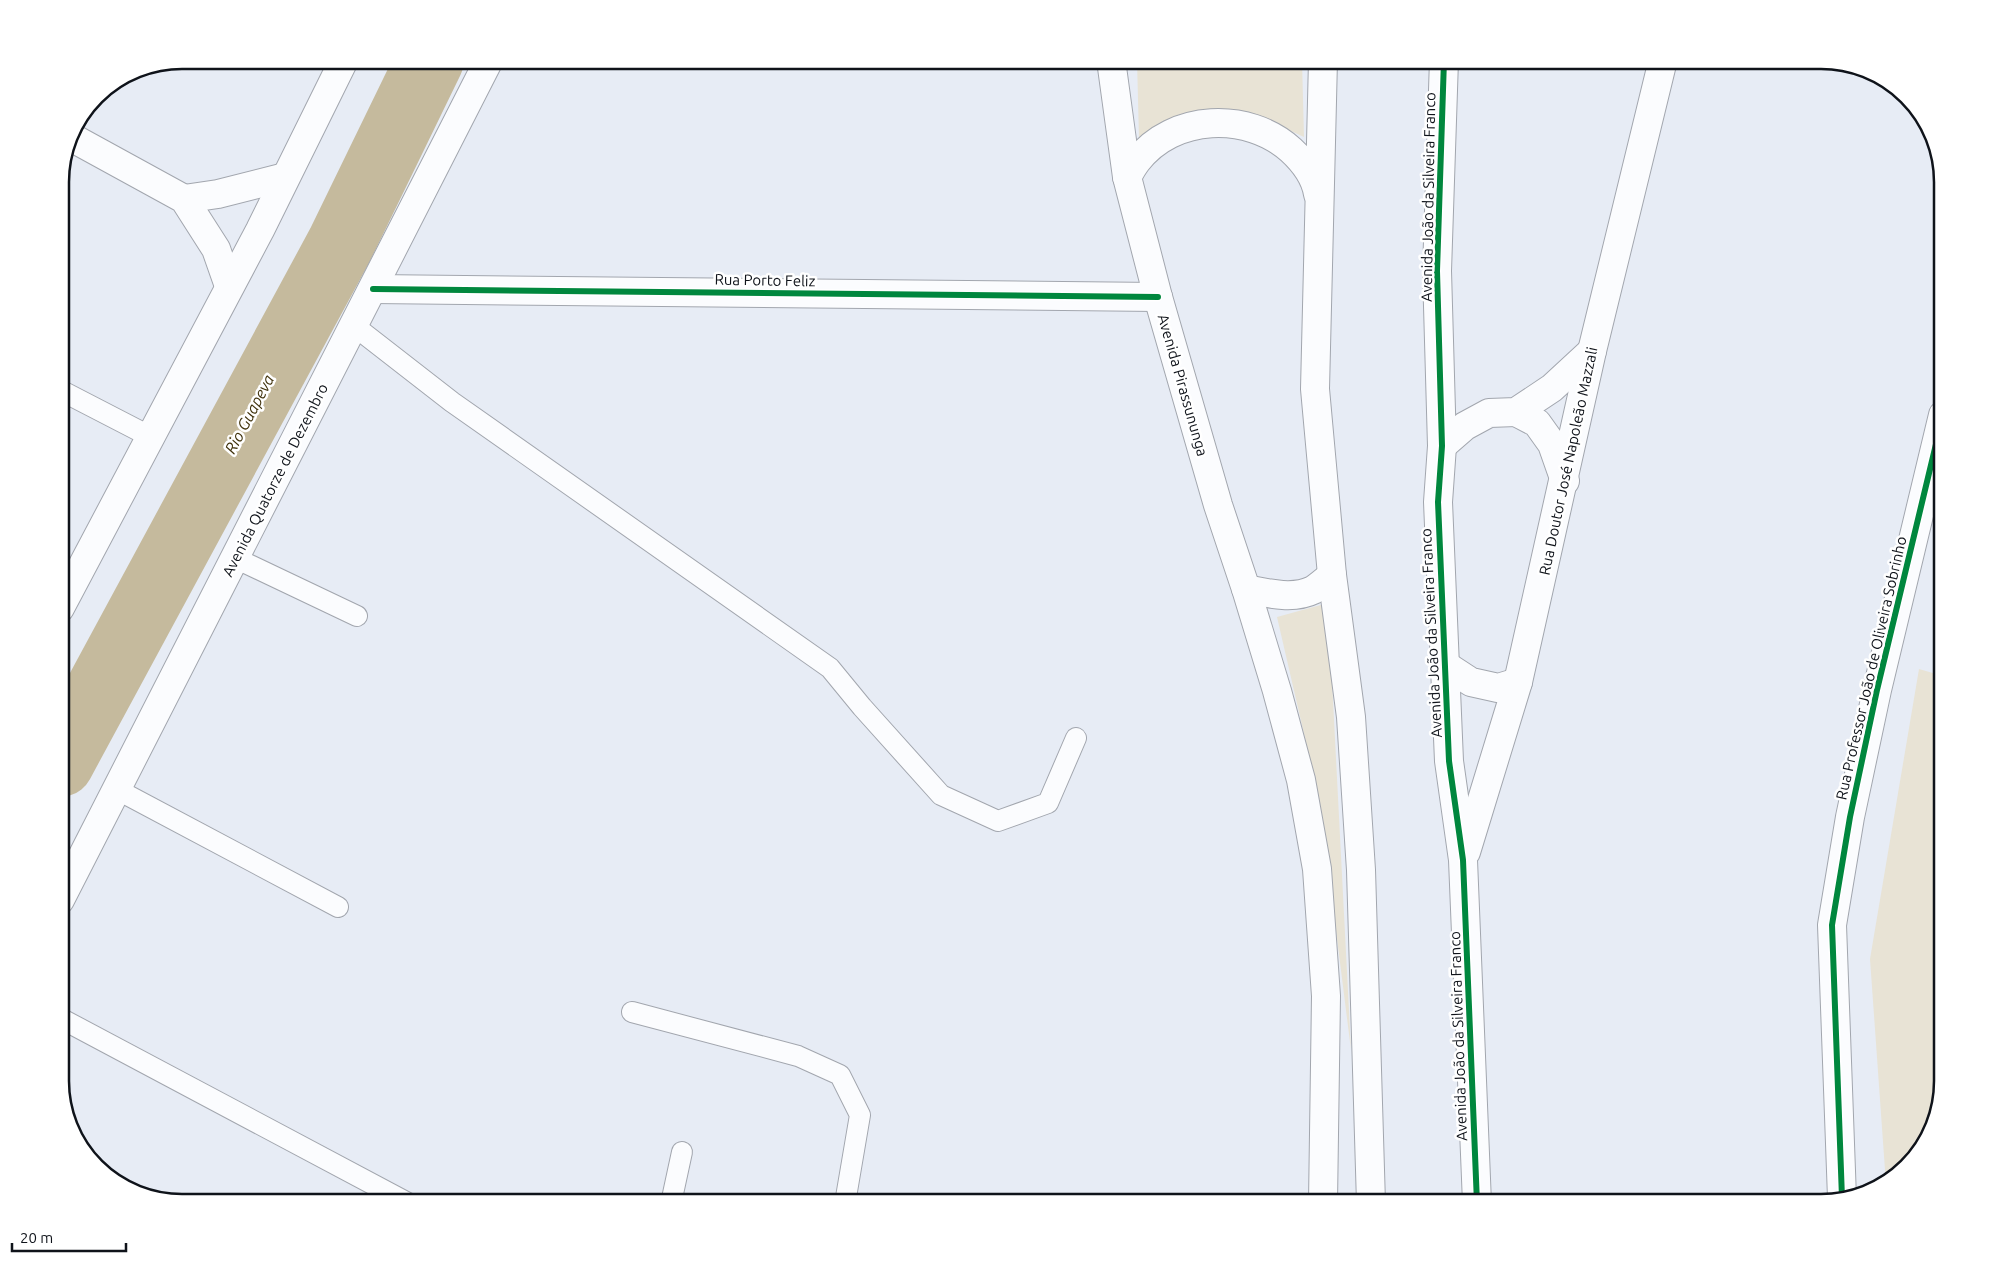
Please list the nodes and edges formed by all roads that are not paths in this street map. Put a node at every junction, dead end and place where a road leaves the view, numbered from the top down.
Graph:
1 (339, 69) edge
2 (484, 69) edge
3 (1112, 69) edge
4 (1323, 69) edge
5 (1444, 69) edge
6 (1661, 69) edge
7 (76, 140) edge
8 (285, 177) junction
9 (1127, 177) junction
10 (184, 199) junction
11 (1320, 211) junction
12 (230, 286) junction
13 (373, 289) junction
14 (1158, 297) junction
15 (354, 326) junction
16 (1592, 351) junction
17 (69, 395) edge
18 (1516, 412) junction
19 (150, 437) junction
20 (1442, 446) junction
21 (1934, 453) edge
22 (1565, 481) junction
23 (235, 558) junction
24 (1332, 575) junction
25 (1246, 589) junction
26 (69, 591) edge
27 (357, 616) dead end
28 (1445, 665) junction
29 (1518, 682) junction
30 (1076, 738) dead end
31 (116, 789) junction
32 (1463, 860) junction
33 (69, 882) edge
34 (338, 907) dead end
35 (632, 1012) dead end
36 (69, 1023) edge
37 (682, 1152) dead end
38 (1842, 1192) edge
39 (391, 1194) edge
40 (673, 1194) edge
41 (847, 1194) edge
42 (1323, 1194) edge
43 (1371, 1194) edge
44 (1477, 1194) edge

1 - 8 main road
2 - 13 main road, Avenida Quatorze de Dezembro
3 - 9 main road, Avenida Pirassununga
4 - 11 main road
5 - 20 main road, Avenida João da Silveira Franco
6 - 16 main road, Rua Doutor José Napoleão Mazzali
7 - 10 main road
8 - 10 main road
8 - 12 main road
9 - 11 main road
9 - 14 main road, Avenida Pirassununga
10 - 12 main road
11 - 24 main road
12 - 19 main road
13 - 14 main road, Rua Porto Feliz
13 - 15 main road, Avenida Quatorze de Dezembro
14 - 25 main road, Avenida Pirassununga
15 - 23 main road, Avenida Quatorze de Dezembro
15 - 30 lane
16 - 18 main road
16 - 22 main road, Rua Doutor José Napoleão Mazzali
17 - 19 lane
18 - 20 main road
18 - 22 main road
19 - 26 main road
20 - 28 main road, Avenida João da Silveira Franco
21 - 38 main road, Rua Professor João de Oliveira Sobrinho
22 - 29 main road, Rua Doutor José Napoleão Mazzali
23 - 27 lane
23 - 31 main road, Avenida Quatorze de Dezembro
24 - 25 main road
24 - 43 main road
25 - 42 main road, Avenida Pirassununga
28 - 29 main road
28 - 32 main road, Avenida João da Silveira Franco
29 - 32 main road, Rua Doutor José Napoleão Mazzali
31 - 33 main road, Avenida Quatorze de Dezembro
31 - 34 lane
32 - 44 main road, Avenida João da Silveira Franco
35 - 41 lane
36 - 39 lane
37 - 40 lane

